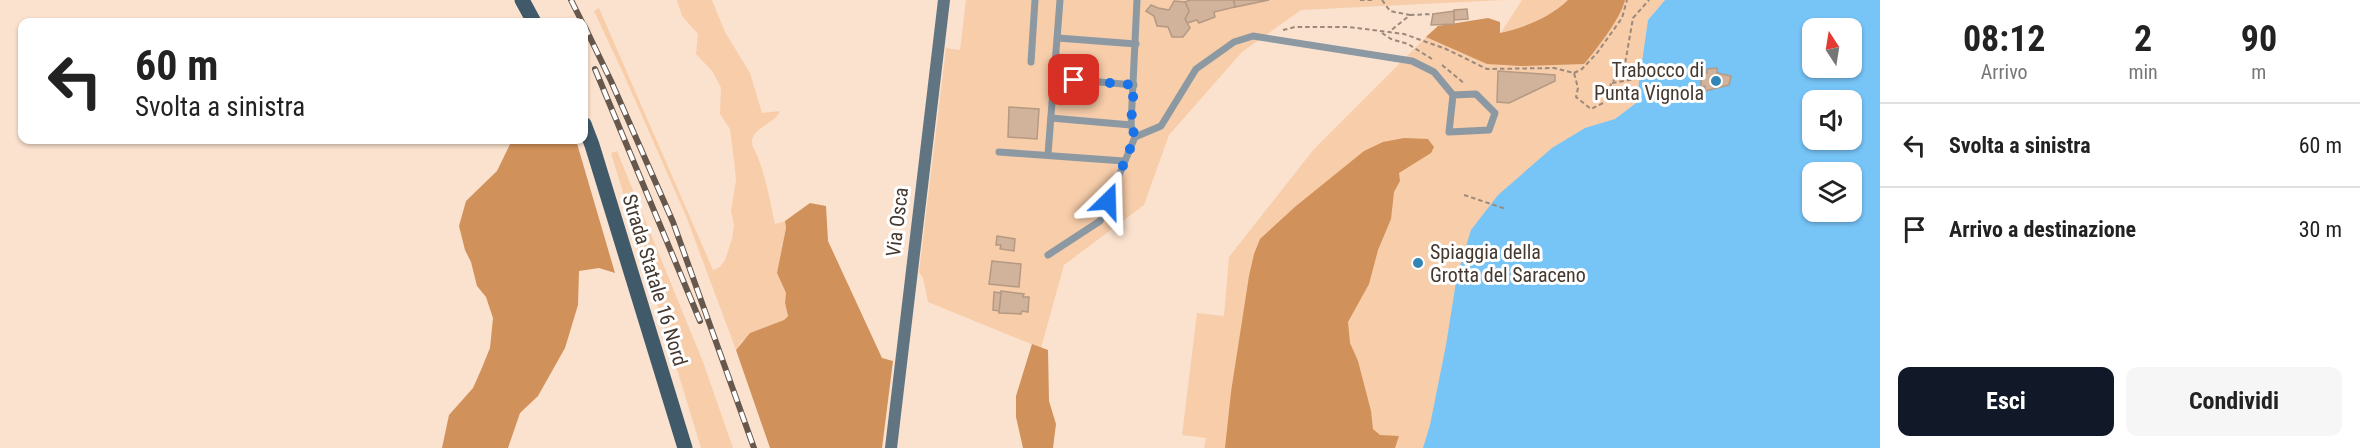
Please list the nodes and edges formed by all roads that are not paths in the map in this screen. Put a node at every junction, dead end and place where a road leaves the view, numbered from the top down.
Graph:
1 (522, 0) edge
2 (944, 0) edge
3 (1035, 0) edge
4 (1060, 0) edge
5 (1137, 0) edge
6 (532, 18) edge
7 (1058, 38) junction
8 (1136, 44) junction
9 (1031, 62) dead end
10 (1054, 78) junction
11 (1134, 85) junction
12 (1453, 95) junction
13 (1051, 118) junction
14 (1131, 124) junction
15 (588, 134) edge
16 (1135, 137) junction
17 (999, 152) dead end
18 (1048, 154) junction
19 (1124, 161) junction
20 (1048, 255) dead end
21 (685, 448) edge
22 (891, 448) edge

1 - 6 main road
2 - 22 street, Via Osca
3 - 9 lane
4 - 7 lane
5 - 8 lane
7 - 8 lane
7 - 10 lane
8 - 11 lane
10 - 11 lane
10 - 13 lane
11 - 14 lane
12 - 12 lane
12 - 16 lane
13 - 14 lane
13 - 18 lane
14 - 16 lane
15 - 21 main road, Strada Statale 16 Nord
16 - 19 lane
17 - 18 lane
18 - 19 lane
19 - 20 lane

